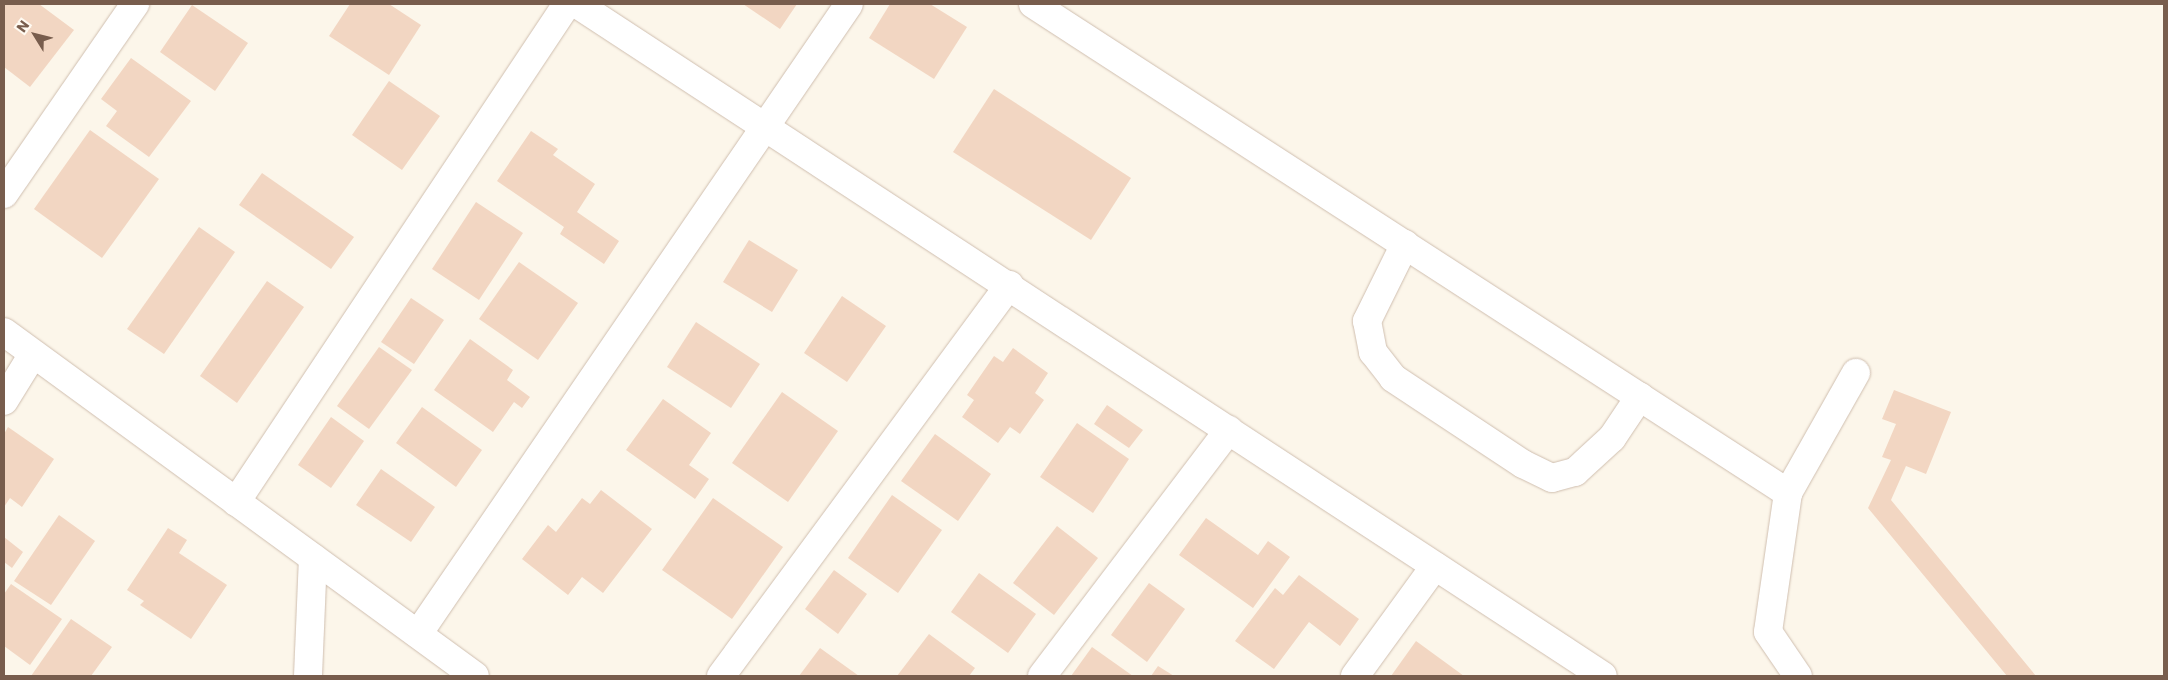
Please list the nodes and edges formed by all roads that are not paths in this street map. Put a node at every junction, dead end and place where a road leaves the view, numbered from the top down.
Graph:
1 (135, 4) edge
2 (567, 4) edge
3 (577, 4) edge
4 (849, 4) edge
5 (1033, 4) edge
6 (768, 127) junction
7 (4, 194) edge
8 (1404, 244) junction
9 (1009, 285) junction
10 (4, 332) edge
11 (33, 354) junction
12 (1856, 373) dead end
13 (1640, 396) junction
14 (4, 401) edge
15 (1229, 430) junction
16 (1788, 493) junction
17 (236, 502) junction
18 (312, 558) junction
19 (1435, 566) junction
20 (418, 634) junction
21 (308, 676) edge
22 (476, 676) edge
23 (721, 676) edge
24 (1042, 676) edge
25 (1355, 676) edge
26 (1603, 676) edge
27 (1798, 676) edge

1 - 7 street
2 - 17 street
3 - 6 street
4 - 6 street
5 - 8 street
6 - 9 street
6 - 20 street
8 - 13 street
8 - 13 street
9 - 15 street
9 - 23 street
10 - 11 street
11 - 14 street
11 - 17 street
12 - 16 street
13 - 16 street
15 - 19 street
15 - 24 street
16 - 27 street
17 - 18 street
18 - 20 street
18 - 21 street
19 - 25 street
19 - 26 street
20 - 22 street

